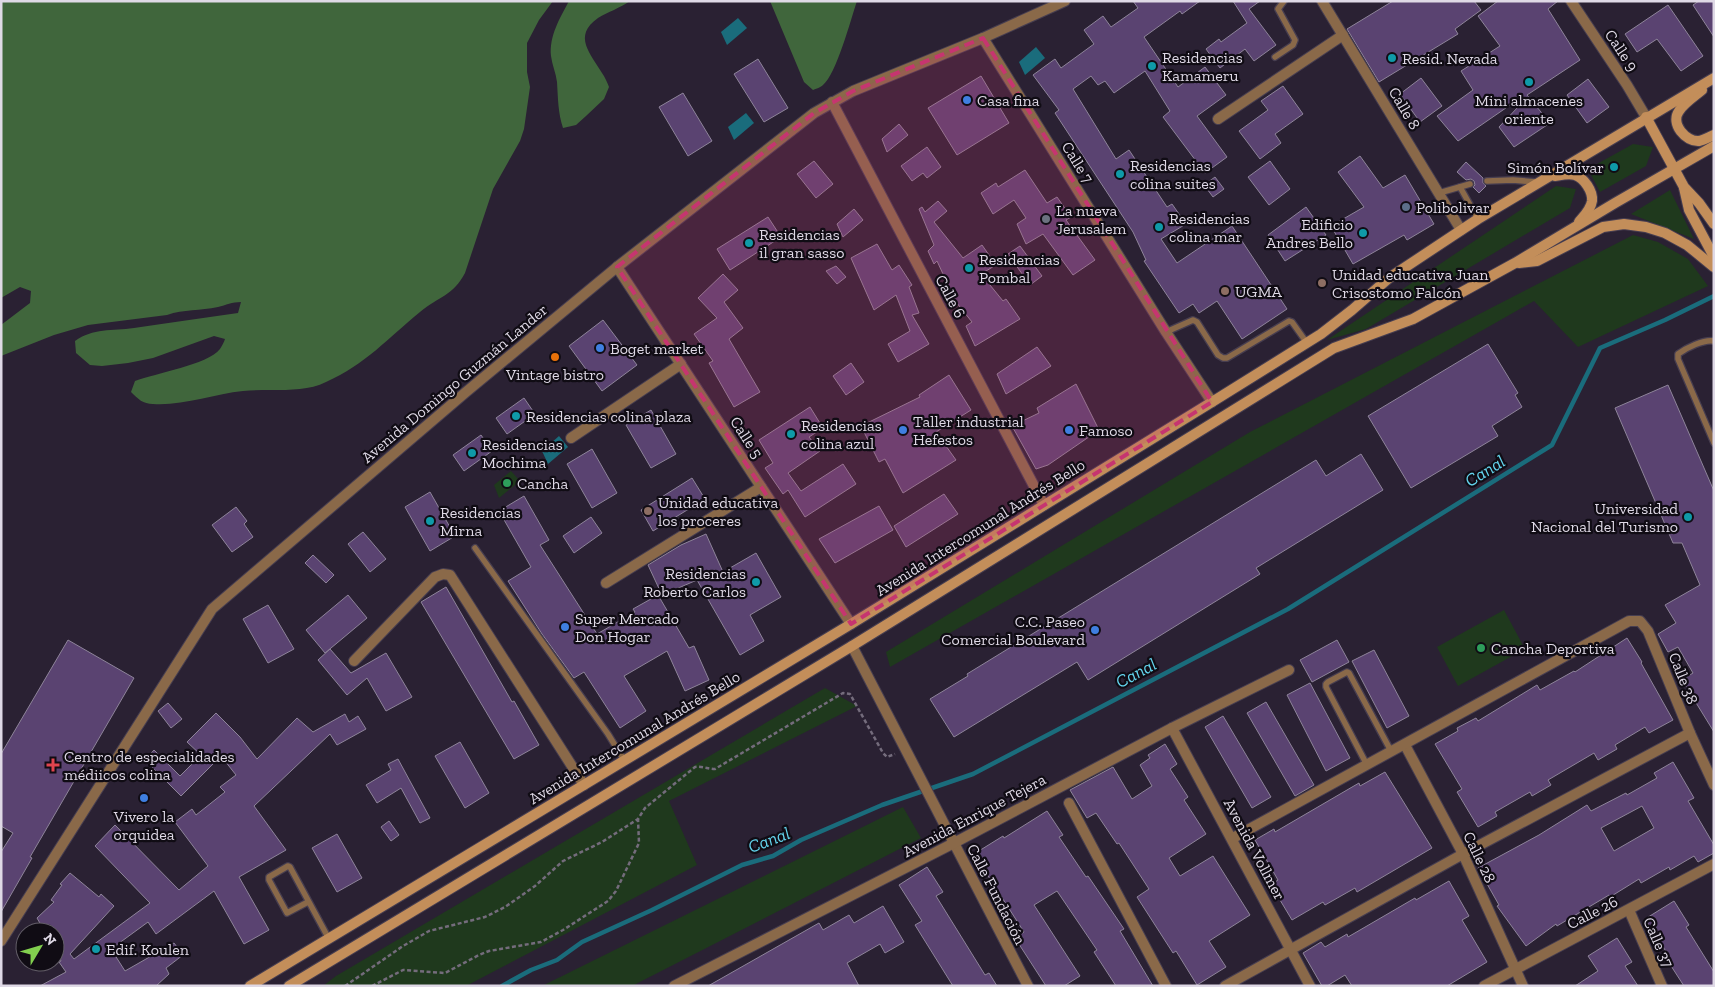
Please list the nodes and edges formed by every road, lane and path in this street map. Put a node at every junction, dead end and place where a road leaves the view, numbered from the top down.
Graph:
1 (1065, 1) edge
2 (1284, 1) edge
3 (1322, 1) edge
4 (1571, 1) edge
5 (1343, 35) junction
6 (983, 38) junction
7 (1275, 57) dead end
8 (1714, 79) edge
9 (832, 102) junction
10 (1646, 117) junction
11 (1218, 119) dead end
12 (1714, 134) edge
13 (1714, 146) edge
14 (1674, 168) junction
15 (1486, 181) dead end
16 (1542, 181) junction
17 (1470, 184) dead end
18 (1460, 187) junction
19 (1684, 187) junction
20 (1438, 192) junction
21 (1478, 219) junction
22 (1714, 224) edge
23 (1574, 228) junction
24 (1461, 230) junction
25 (1714, 257) edge
26 (1515, 263) junction
27 (616, 267) junction
28 (1714, 267) edge
29 (1166, 332) junction
30 (1307, 342) junction
31 (1714, 342) edge
32 (681, 364) junction
33 (1212, 402) junction
34 (571, 438) dead end
35 (1714, 443) edge
36 (761, 488) junction
37 (1044, 505) junction
38 (475, 548) dead end
39 (606, 583) dead end
40 (851, 624) junction
41 (852, 646) junction
42 (354, 661) dead end
43 (1289, 670) dead end
44 (1172, 728) junction
45 (1690, 733) junction
46 (1405, 744) junction
47 (906, 750) junction
48 (1391, 751) junction
49 (624, 760) junction
50 (1367, 765) junction
51 (584, 785) junction
52 (1714, 785) edge
53 (1069, 803) dead end
54 (638, 819) junction
55 (1232, 838) junction
56 (954, 843) junction
57 (1463, 854) junction
58 (1714, 864) edge
59 (308, 902) junction
60 (1629, 910) junction
61 (329, 938) junction
62 (1, 941) edge
63 (1291, 949) junction
64 (1515, 968) junction
65 (250, 986) edge
66 (289, 986) edge
67 (345, 986) edge
68 (372, 986) edge
69 (674, 986) edge
70 (1028, 986) edge
71 (1166, 986) edge
72 (1225, 986) edge
73 (1310, 986) edge
74 (1484, 986) edge
75 (1523, 986) edge
76 (1662, 986) edge

1 - 6 street, Avenida Domingo Guzmán Lander
2 - 7 lane
3 - 5 street, Calle 8
4 - 10 street, Calle 9
5 - 11 street
5 - 20 street, Calle 8
6 - 9 street, Avenida Domingo Guzmán Lander
6 - 29 street, Calle 7
8 - 10 main road, Avenida Intercomunal Andrés Bello
8 - 12 main road
9 - 27 street, Avenida Domingo Guzmán Lander
9 - 37 street, Calle 6
10 - 14 main road
10 - 16 main road, Avenida Intercomunal Andrés Bello
13 - 14 main road, Avenida Intercomunal Andrés Bello
14 - 19 main road
14 - 23 main road, Avenida Intercomunal Andrés Bello
15 - 16 lane
16 - 21 main road, Avenida Intercomunal Andrés Bello
16 - 23 main road
17 - 18 lane
18 - 20 lane
18 - 21 lane
19 - 22 main road
19 - 25 main road
20 - 24 street, Calle 8
21 - 24 main road, Avenida Intercomunal Andrés Bello
23 - 26 main road, Avenida Intercomunal Andrés Bello
24 - 30 main road, Avenida Intercomunal Andrés Bello
26 - 28 main road
26 - 41 main road, Avenida Intercomunal Andrés Bello
27 - 32 street, Calle 5
27 - 62 street, Avenida Domingo Guzmán Lander
29 - 30 lane
29 - 33 street, Calle 7
30 - 33 main road, Avenida Intercomunal Andrés Bello
31 - 35 lane
32 - 34 street
32 - 36 street, Calle 5
33 - 37 main road, Avenida Intercomunal Andrés Bello
36 - 39 street
36 - 40 street, Calle 5
37 - 40 main road, Avenida Intercomunal Andrés Bello
38 - 49 lane
40 - 49 main road, Avenida Intercomunal Andrés Bello
41 - 47 street
41 - 66 main road, Avenida Intercomunal Andrés Bello
42 - 51 street
43 - 44 street, Avenida Enrique Tejera
44 - 55 street, Avenida Vollmer
44 - 56 street, Avenida Enrique Tejera
45 - 46 street, Calle 38
45 - 52 street, Calle 38
45 - 57 street
46 - 48 street
46 - 57 street, Calle 28
47 - 54 path
47 - 56 street, Calle Fundación
48 - 50 street
48 - 50 lane
49 - 51 main road, Avenida Intercomunal Andrés Bello
50 - 55 street
51 - 61 main road, Avenida Intercomunal Andrés Bello
53 - 71 street
54 - 67 path
54 - 68 path
55 - 63 street, Avenida Vollmer
56 - 69 street, Avenida Enrique Tejera
56 - 70 street, Calle Fundación
57 - 63 street
57 - 64 street, Calle 28
58 - 60 street, Calle 26
59 - 59 lane
59 - 61 lane
60 - 64 street, Calle 26
60 - 76 street, Calle 37
61 - 65 main road, Avenida Intercomunal Andrés Bello
63 - 72 street
63 - 73 street, Avenida Vollmer
64 - 74 street, Calle 26
64 - 75 street, Calle 28

